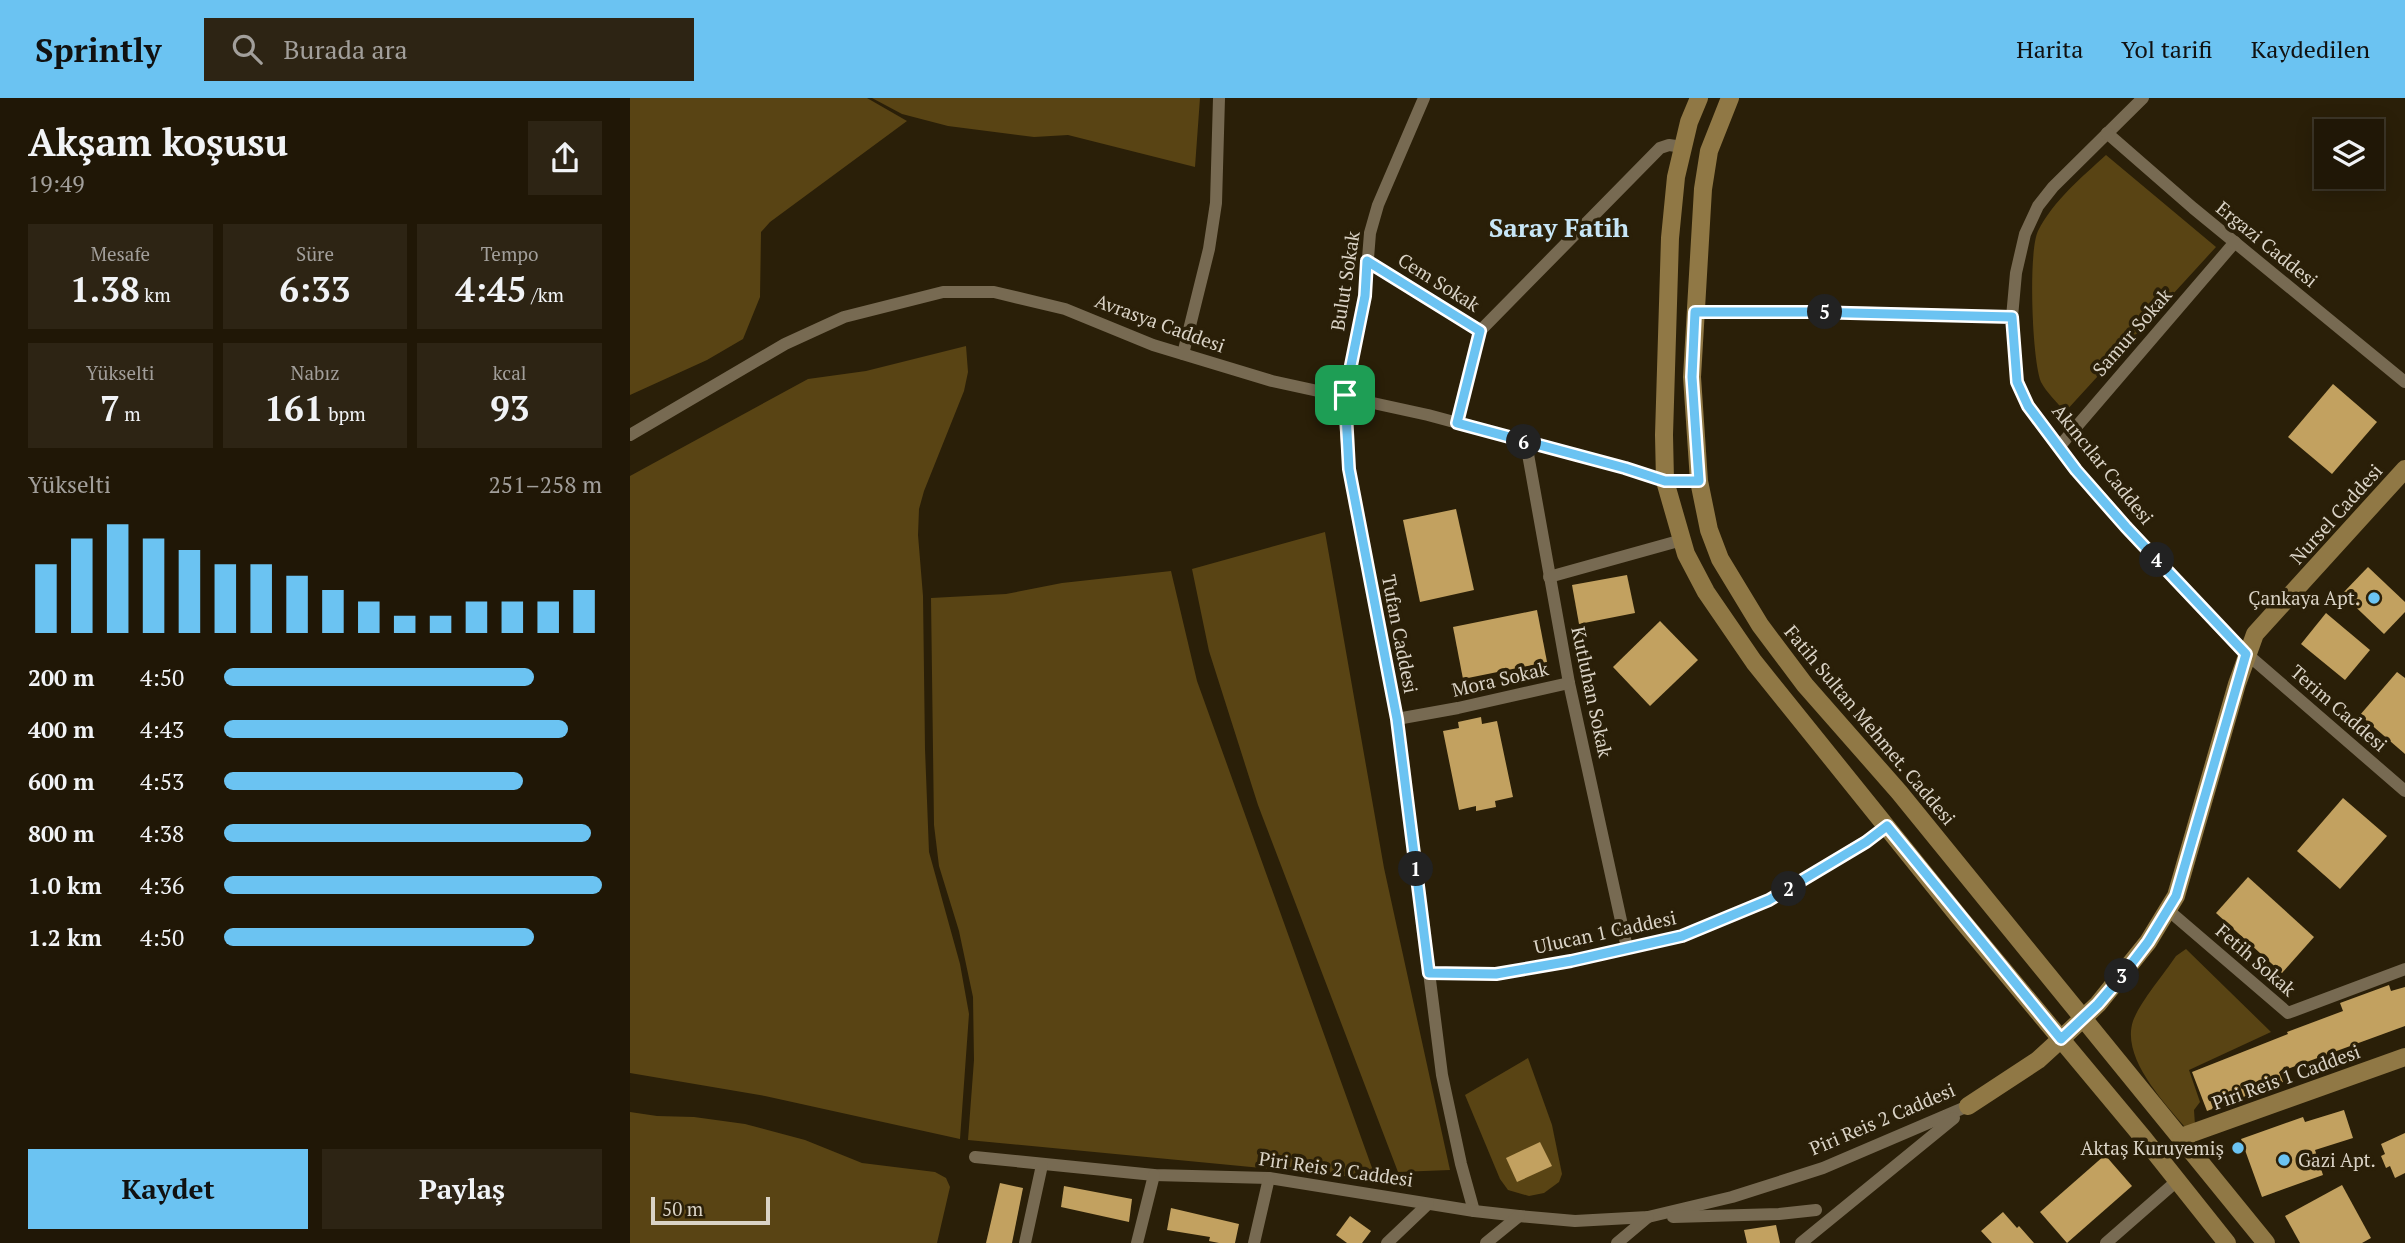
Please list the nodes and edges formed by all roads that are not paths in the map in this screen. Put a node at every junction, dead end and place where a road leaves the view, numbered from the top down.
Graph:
1 (1220, 98) edge
2 (1423, 98) edge
3 (1699, 98) edge
4 (1730, 98) edge
5 (2143, 98) edge
6 (2107, 133) junction
7 (1683, 147) junction
8 (2235, 242) junction
9 (1367, 261) junction
10 (1695, 312) junction
11 (2012, 317) junction
12 (1480, 331) junction
13 (1183, 354) junction
14 (2405, 382) edge
15 (1345, 395) junction
16 (1457, 423) junction
17 (630, 435) edge
18 (1526, 443) junction
19 (2059, 447) junction
20 (2405, 469) edge
21 (1665, 481) junction
22 (1699, 481) junction
23 (1682, 540) junction
24 (1549, 577) junction
25 (2246, 654) junction
26 (1569, 683) junction
27 (1397, 719) junction
28 (2402, 782) edge
29 (1887, 826) junction
30 (2168, 910) junction
31 (1627, 948) junction
32 (2405, 969) edge
33 (1429, 973) junction
34 (2072, 1029) junction
35 (2405, 1056) edge
36 (1968, 1106) junction
37 (2181, 1137) junction
38 (975, 1157) dead end
39 (1042, 1165) junction
40 (1154, 1175) junction
41 (1269, 1178) junction
42 (2178, 1180) junction
43 (1428, 1204) junction
44 (1816, 1210) dead end
45 (1474, 1211) junction
46 (1519, 1216) junction
47 (1648, 1217) junction
48 (1025, 1243) edge
49 (1137, 1243) edge
50 (1254, 1243) edge
51 (1387, 1243) edge
52 (1486, 1243) edge
53 (1617, 1243) edge
54 (1801, 1243) edge
55 (2106, 1243) edge
56 (2227, 1243) edge
57 (2266, 1243) edge

1 - 13 street
2 - 9 street, Bulut Sokak
3 - 7 street, Fatih Sultan Mehmet. Caddesi
4 - 10 street, Fatih Sultan Mehmet. Caddesi
5 - 6 street, Akıncılar Caddesi
6 - 8 street, Ergazi Caddesi
6 - 11 street, Akıncılar Caddesi
7 - 12 street
7 - 21 street, Fatih Sultan Mehmet. Caddesi
8 - 14 street, Ergazi Caddesi
8 - 19 street, Samur Sokak
9 - 12 street, Cem Sokak
9 - 15 street, Bulut Sokak
10 - 11 street
10 - 22 street, Fatih Sultan Mehmet. Caddesi
11 - 19 street, Akıncılar Caddesi
12 - 16 street, Cem Sokak
13 - 15 street, Avrasya Caddesi
13 - 17 street, Avrasya Caddesi
15 - 16 street, Avrasya Caddesi
15 - 27 street, Tufan Caddesi
16 - 18 street, Avrasya Caddesi
18 - 21 street, Avrasya Caddesi
18 - 24 street, Kutluhan Sokak
19 - 25 street, Akıncılar Caddesi
20 - 25 street, Nursel Caddesi
21 - 22 street, Avrasya Caddesi
21 - 23 street, Fatih Sultan Mehmet. Caddesi
22 - 34 street, Fatih Sultan Mehmet. Caddesi
23 - 24 street
23 - 29 street, Fatih Sultan Mehmet. Caddesi
24 - 26 street, Kutluhan Sokak
25 - 28 street, Terim Caddesi
25 - 30 street
26 - 27 street, Mora Sokak
26 - 31 street, Kutluhan Sokak
27 - 33 street, Tufan Caddesi
29 - 31 street, Ulucan 1 Caddesi
29 - 34 street, Fatih Sultan Mehmet. Caddesi
30 - 32 street, Fetih Sokak
30 - 34 street
31 - 33 street, Ulucan 1 Caddesi
33 - 45 street, Tufan Caddesi
34 - 36 street, Piri Reis 2 Caddesi
34 - 37 street, Fatih Sultan Mehmet. Caddesi
34 - 42 street, Fatih Sultan Mehmet. Caddesi
35 - 37 street, Piri Reis 1 Caddesi
36 - 47 street, Piri Reis 2 Caddesi
36 - 54 street
37 - 57 street, Fatih Sultan Mehmet. Caddesi
38 - 39 street, Piri Reis 2 Caddesi
39 - 40 street, Piri Reis 2 Caddesi
39 - 48 street
40 - 41 street, Piri Reis 2 Caddesi
40 - 49 street
41 - 43 street, Piri Reis 2 Caddesi
41 - 50 street
42 - 55 street
42 - 56 street, Fatih Sultan Mehmet. Caddesi
43 - 45 street, Piri Reis 2 Caddesi
43 - 51 street
44 - 47 street, Piri Reis 2 Caddesi
45 - 46 street, Piri Reis 2 Caddesi
46 - 47 street, Piri Reis 2 Caddesi
46 - 52 street
47 - 53 street

